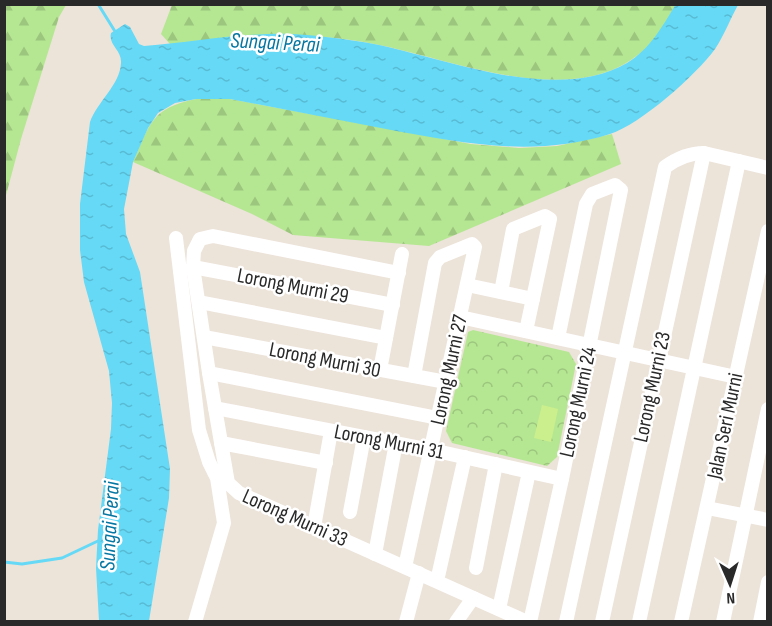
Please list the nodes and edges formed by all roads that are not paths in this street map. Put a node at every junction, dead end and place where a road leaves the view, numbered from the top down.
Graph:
1 (704, 153) junction
2 (739, 161) junction
3 (768, 168) edge
4 (768, 231) edge
5 (176, 238) dead end
6 (402, 254) dead end
7 (193, 267) junction
8 (399, 273) junction
9 (467, 285) junction
10 (501, 292) junction
11 (533, 298) junction
12 (198, 302) junction
13 (393, 305) junction
14 (460, 317) junction
15 (526, 331) junction
16 (204, 337) junction
17 (386, 338) junction
18 (558, 338) junction
19 (590, 345) junction
20 (626, 353) junction
21 (658, 360) junction
22 (693, 368) junction
23 (380, 370) junction
24 (209, 373) junction
25 (414, 376) junction
26 (736, 377) junction
27 (446, 382) junction
28 (215, 408) junction
29 (768, 409) edge
30 (438, 418) junction
31 (331, 430) junction
32 (364, 437) junction
33 (221, 443) junction
34 (396, 443) junction
35 (432, 450) junction
36 (465, 457) junction
37 (326, 463) junction
38 (496, 464) junction
39 (529, 472) junction
40 (562, 479) junction
41 (707, 508) junction
42 (350, 512) dead end
43 (746, 515) junction
44 (768, 520) edge
45 (314, 527) junction
46 (375, 554) junction
47 (405, 567) junction
48 (476, 568) dead end
49 (419, 573) junction
50 (437, 581) junction
51 (768, 582) edge
52 (473, 598) junction
53 (499, 609) junction
54 (195, 621) edge
55 (406, 621) edge
56 (456, 621) edge
57 (528, 621) edge
58 (566, 621) edge
59 (602, 621) edge
60 (639, 621) edge
61 (681, 621) edge
62 (723, 621) edge
63 (759, 621) edge

1 - 2 street
1 - 20 street
1 - 21 street, Lorong Murni 23
2 - 3 street
2 - 22 street
4 - 26 street, Jalan Seri Murni
5 - 54 street
6 - 8 street
7 - 8 street, Lorong Murni 33
7 - 12 street, Lorong Murni 33
7 - 13 street, Lorong Murni 29
8 - 13 street
9 - 10 street
9 - 14 street, Lorong Murni 27
9 - 25 street, Lorong Murni 27
10 - 11 street
10 - 11 street
11 - 15 street
12 - 16 street, Lorong Murni 33
12 - 17 street
13 - 17 street
14 - 15 street
14 - 27 street, Lorong Murni 27
15 - 18 street
16 - 23 street, Lorong Murni 30
16 - 24 street, Lorong Murni 33
17 - 23 street
18 - 19 street
18 - 19 street, Lorong Murni 24
19 - 20 street
19 - 40 street, Lorong Murni 24
20 - 21 street
20 - 58 street
21 - 22 street
21 - 59 street, Lorong Murni 23
22 - 26 street
22 - 60 street
23 - 25 street, Lorong Murni 30
24 - 28 street, Lorong Murni 33
24 - 30 street
25 - 27 street, Lorong Murni 30
26 - 41 street, Jalan Seri Murni
27 - 30 street, Lorong Murni 27
28 - 31 street, Lorong Murni 31
28 - 33 street, Lorong Murni 33
29 - 43 street
30 - 35 street, Lorong Murni 27
31 - 32 street, Lorong Murni 31
31 - 37 street
32 - 34 street, Lorong Murni 31
32 - 42 street
33 - 37 street
33 - 45 street, Lorong Murni 33
34 - 35 street, Lorong Murni 31
34 - 46 street
35 - 36 street, Lorong Murni 31
35 - 47 street, Lorong Murni 27
36 - 38 street, Lorong Murni 31
36 - 50 street
37 - 45 street
38 - 39 street, Lorong Murni 31
38 - 48 street
39 - 40 street, Lorong Murni 31
39 - 53 street
40 - 57 street, Lorong Murni 24
41 - 43 street
41 - 61 street, Jalan Seri Murni
43 - 44 street
43 - 62 street
45 - 46 street, Lorong Murni 33
46 - 47 street, Lorong Murni 33
47 - 49 street, Lorong Murni 33
49 - 50 street, Lorong Murni 33
49 - 55 street
50 - 52 street, Lorong Murni 33
51 - 63 street
52 - 53 street, Lorong Murni 33
52 - 56 street
53 - 57 street, Lorong Murni 33

